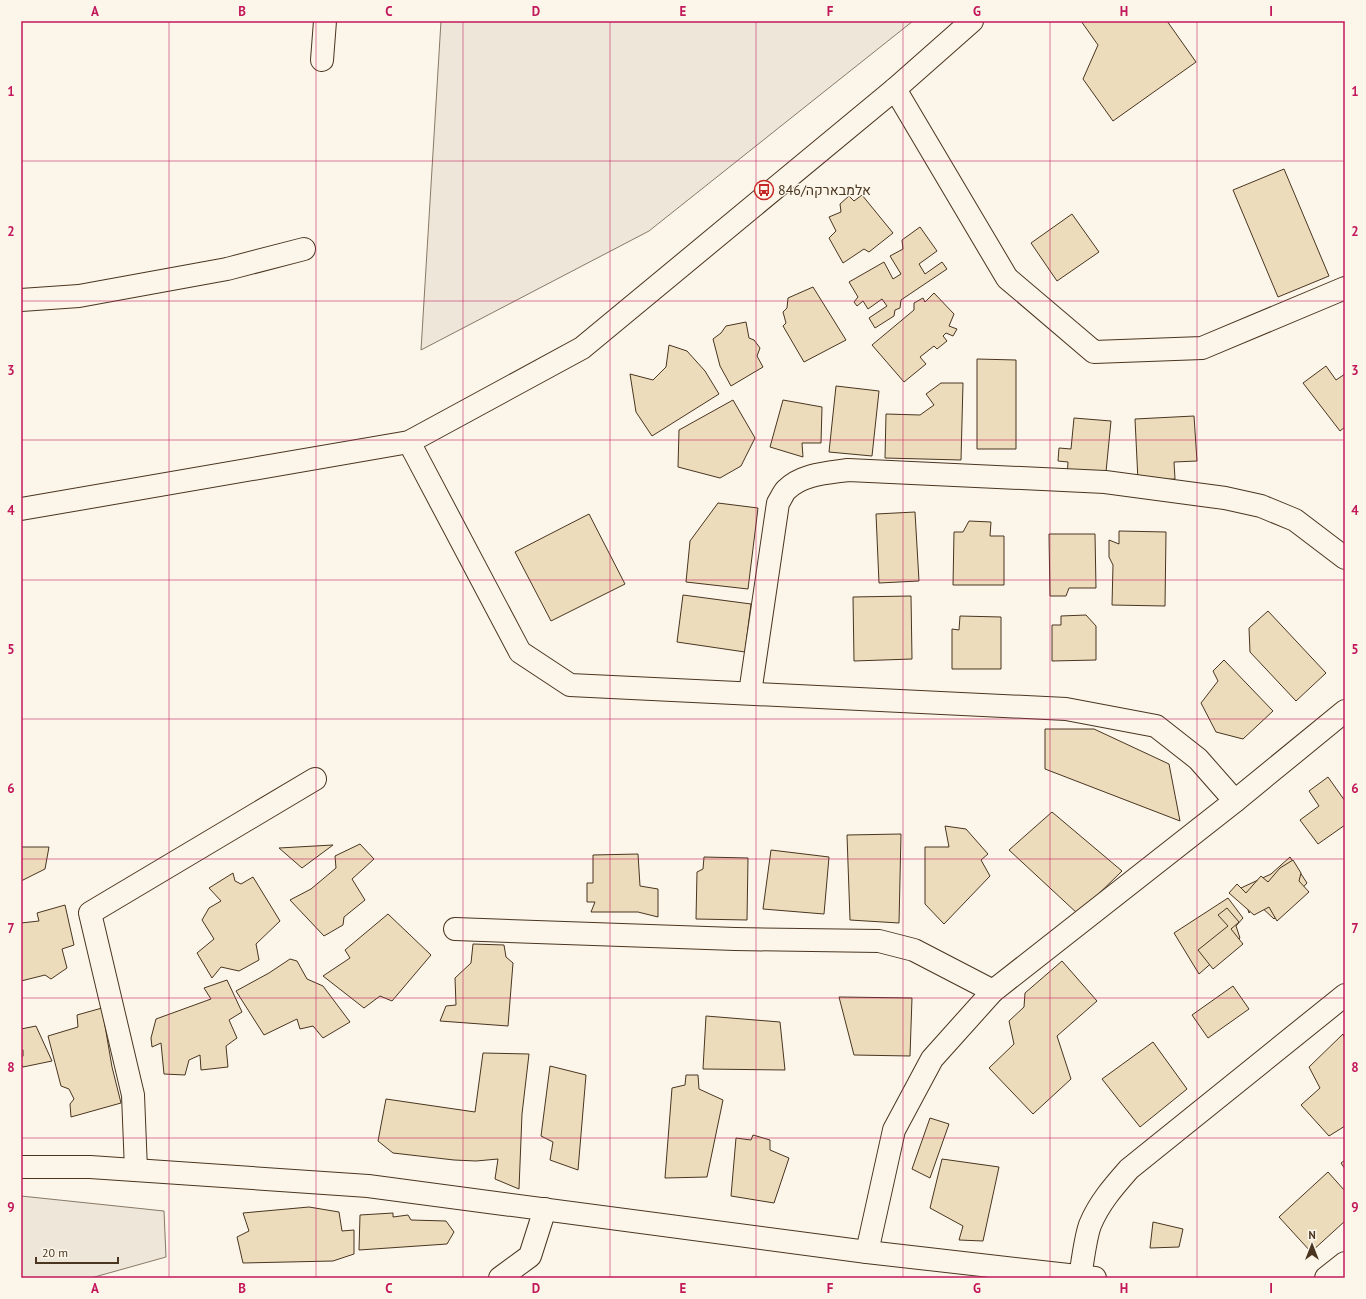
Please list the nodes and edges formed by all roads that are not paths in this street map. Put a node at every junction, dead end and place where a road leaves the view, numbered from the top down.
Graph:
1 (325, 21) edge
2 (972, 21) edge
3 (322, 60) dead end
4 (895, 89) junction
5 (304, 249) dead end
6 (1345, 288) edge
7 (21, 300) edge
8 (409, 442) junction
9 (21, 509) edge
10 (1345, 558) edge
11 (750, 694) junction
12 (1345, 711) edge
13 (315, 779) dead end
14 (1235, 801) junction
15 (455, 930) dead end
16 (993, 991) junction
17 (1345, 995) edge
18 (21, 1167) edge
19 (136, 1170) junction
20 (545, 1209) junction
21 (867, 1252) junction
22 (1345, 1262) edge
23 (1088, 1277) edge
24 (500, 1278) edge
25 (1326, 1278) edge

1 - 3 street
2 - 4 street
4 - 6 street
4 - 8 street
5 - 7 street
8 - 9 street
8 - 11 street
10 - 11 street
11 - 14 street
12 - 14 street
13 - 19 street
14 - 16 street
15 - 16 street
16 - 21 street
17 - 23 street
18 - 19 street
19 - 20 street
20 - 21 street
20 - 24 street
21 - 23 street
22 - 25 street

